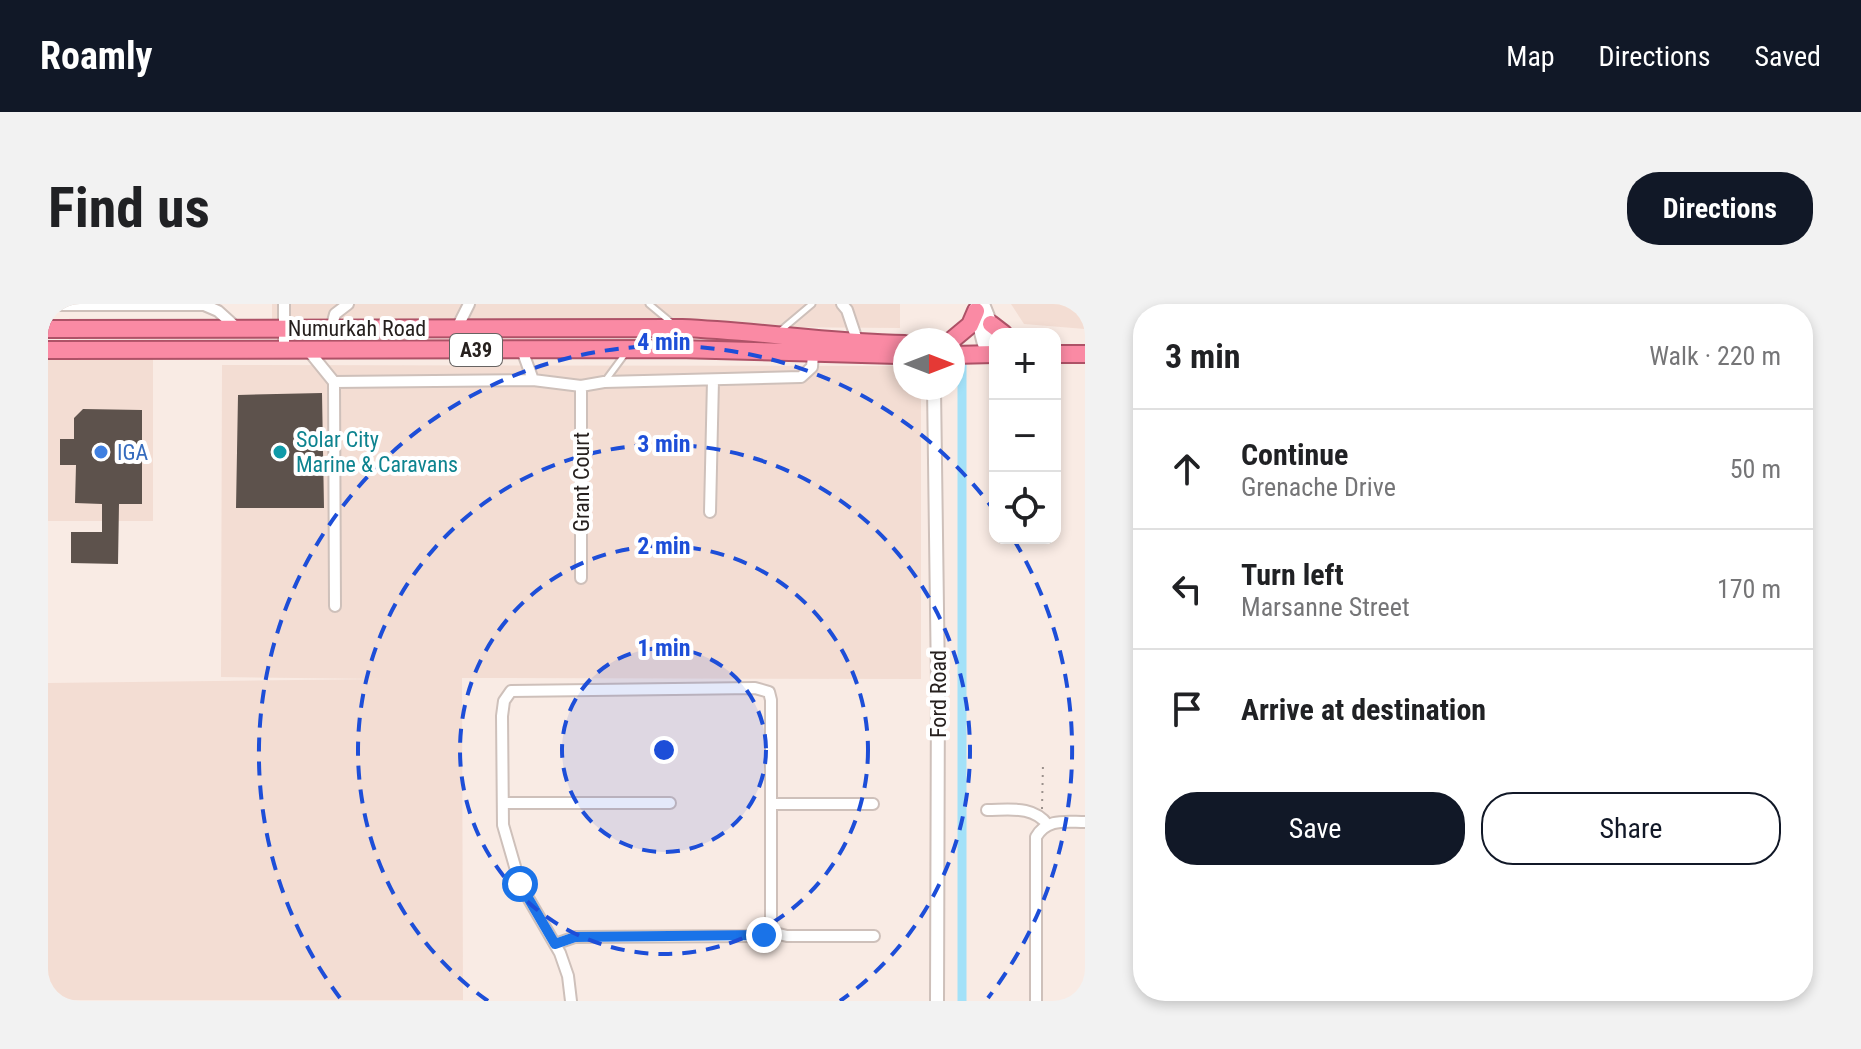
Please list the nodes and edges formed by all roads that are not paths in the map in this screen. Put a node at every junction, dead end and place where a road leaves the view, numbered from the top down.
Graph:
1 (284, 304) edge
2 (348, 304) edge
3 (469, 304) edge
4 (649, 304) edge
5 (812, 304) edge
6 (842, 304) edge
7 (48, 305) edge
8 (159, 305) edge
9 (978, 306) edge
10 (457, 328) junction
11 (613, 328) junction
12 (682, 328) junction
13 (48, 329) edge
14 (239, 329) junction
15 (284, 329) junction
16 (331, 329) junction
17 (965, 330) edge
18 (776, 334) junction
19 (989, 336) edge
20 (989, 336) edge
21 (858, 343) junction
22 (965, 343) edge
23 (893, 344) edge
24 (989, 344) edge
25 (989, 345) edge
26 (1061, 345) edge
27 (1085, 345) edge
28 (813, 347) junction
29 (48, 350) edge
30 (284, 350) junction
31 (308, 350) junction
32 (352, 350) junction
33 (522, 350) junction
34 (628, 350) junction
35 (653, 350) junction
36 (965, 352) edge
37 (893, 354) edge
38 (1061, 354) edge
39 (1085, 354) edge
40 (533, 380) junction
41 (713, 380) junction
42 (334, 382) junction
43 (604, 382) junction
44 (581, 386) junction
45 (934, 400) edge
46 (710, 512) dead end
47 (581, 578) dead end
48 (335, 606) dead end
49 (503, 803) junction
50 (670, 803) dead end
51 (771, 804) junction
52 (873, 804) dead end
53 (987, 810) dead end
54 (1085, 822) edge
55 (1048, 825) junction
56 (771, 932) junction
57 (874, 936) dead end
58 (555, 944) junction
59 (571, 1001) edge
60 (937, 1001) edge
61 (1036, 1001) edge

1 - 15 street
2 - 16 street
3 - 10 street
4 - 12 lane
5 - 18 lane
6 - 21 street
7 - 8 street
8 - 14 street
9 - 17 highway
9 - 19 street
9 - 20 street
10 - 11 highway, Numurkah Road / A39
10 - 16 highway, Numurkah Road / A39
11 - 12 highway, Numurkah Road / A39
11 - 35 highway
12 - 18 highway, Numurkah Road / A39
13 - 14 highway, Numurkah Road / A39
14 - 15 highway, Numurkah Road / A39
15 - 16 highway, Numurkah Road / A39
15 - 30 street
16 - 32 highway
18 - 28 highway, Numurkah Road / A39
21 - 23 highway, Numurkah Road / A39
21 - 28 highway, Numurkah Road / A39
22 - 24 highway
25 - 36 highway
26 - 27 highway
28 - 35 highway, Numurkah Road / A39
28 - 37 highway, Numurkah Road / A39
28 - 41 street
29 - 30 highway, Numurkah Road / A39
30 - 31 highway, Numurkah Road / A39
31 - 32 highway, Numurkah Road / A39
31 - 42 street
32 - 33 highway, Numurkah Road / A39
33 - 34 highway, Numurkah Road / A39
33 - 40 street
34 - 35 highway, Numurkah Road / A39
34 - 43 lane
38 - 39 highway
40 - 42 street
40 - 44 street
41 - 43 street
41 - 46 street
42 - 48 street
43 - 44 street
44 - 47 street, Grant Court
45 - 60 street, Ford Road
49 - 50 street
49 - 51 street
49 - 58 street
51 - 52 street
51 - 56 street
53 - 55 street
54 - 55 street
55 - 61 street
56 - 57 street
56 - 58 street
58 - 59 street

